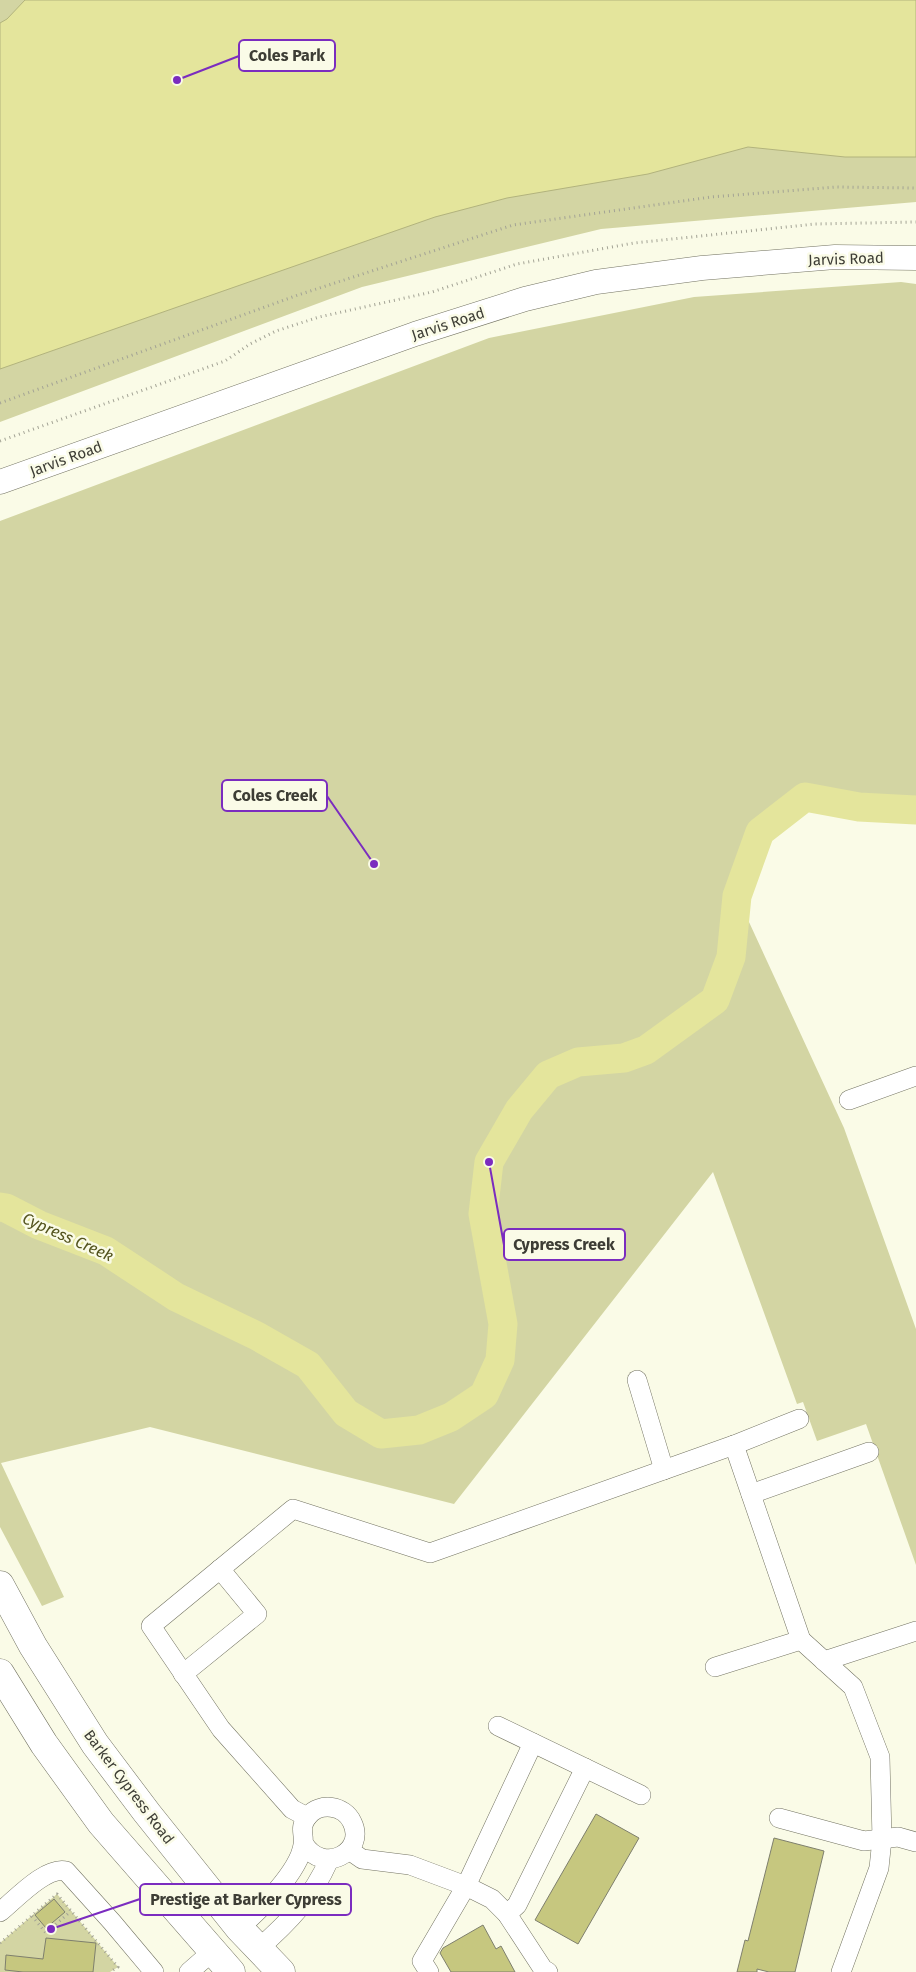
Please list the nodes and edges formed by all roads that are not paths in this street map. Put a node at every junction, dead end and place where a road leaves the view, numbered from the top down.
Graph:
1 (916, 258) edge
2 (0, 482) edge
3 (916, 1076) edge
4 (849, 1100) dead end
5 (636, 1380) dead end
6 (799, 1419) dead end
7 (734, 1445) junction
8 (870, 1452) dead end
9 (664, 1470) junction
10 (751, 1494) junction
11 (220, 1569) junction
12 (0, 1585) edge
13 (916, 1632) edge
14 (801, 1640) junction
15 (33, 1646) junction
16 (824, 1661) junction
17 (0, 1666) edge
18 (716, 1667) dead end
19 (0, 1673) edge
20 (183, 1674) junction
21 (498, 1726) dead end
22 (534, 1743) junction
23 (585, 1768) junction
24 (641, 1794) dead end
25 (307, 1817) junction
26 (779, 1818) dead end
27 (882, 1839) junction
28 (916, 1842) edge
29 (304, 1844) junction
30 (349, 1850) junction
31 (328, 1860) junction
32 (466, 1886) junction
33 (0, 1912) edge
34 (507, 1914) junction
35 (239, 1928) junction
36 (258, 1949) junction
37 (225, 1966) edge
38 (154, 1972) edge
39 (189, 1972) edge
40 (281, 1972) edge
41 (429, 1972) edge
42 (548, 1972) edge
43 (841, 1972) edge

1 - 2 street, Jarvis Road
3 - 4 street
5 - 9 street
6 - 7 street
7 - 9 street
7 - 10 street
8 - 10 street
9 - 11 street
10 - 14 street
11 - 20 street
11 - 20 street
12 - 15 main road, Barker Cypress Road
13 - 16 street
14 - 16 street
14 - 18 street
15 - 17 main road
15 - 35 main road, Barker Cypress Road
16 - 27 street
19 - 37 main road
20 - 25 street
21 - 22 street
22 - 23 street
22 - 32 street
23 - 24 street
23 - 34 street
25 - 29 street
25 - 30 street
26 - 27 street
27 - 28 street
27 - 43 street
29 - 31 street
29 - 35 street
30 - 31 street
30 - 32 street
31 - 36 street
32 - 34 street
32 - 41 street
33 - 38 street
34 - 42 street
35 - 36 main road, Barker Cypress Road
35 - 37 main road
36 - 37 main road
36 - 40 main road, Barker Cypress Road
37 - 39 street

